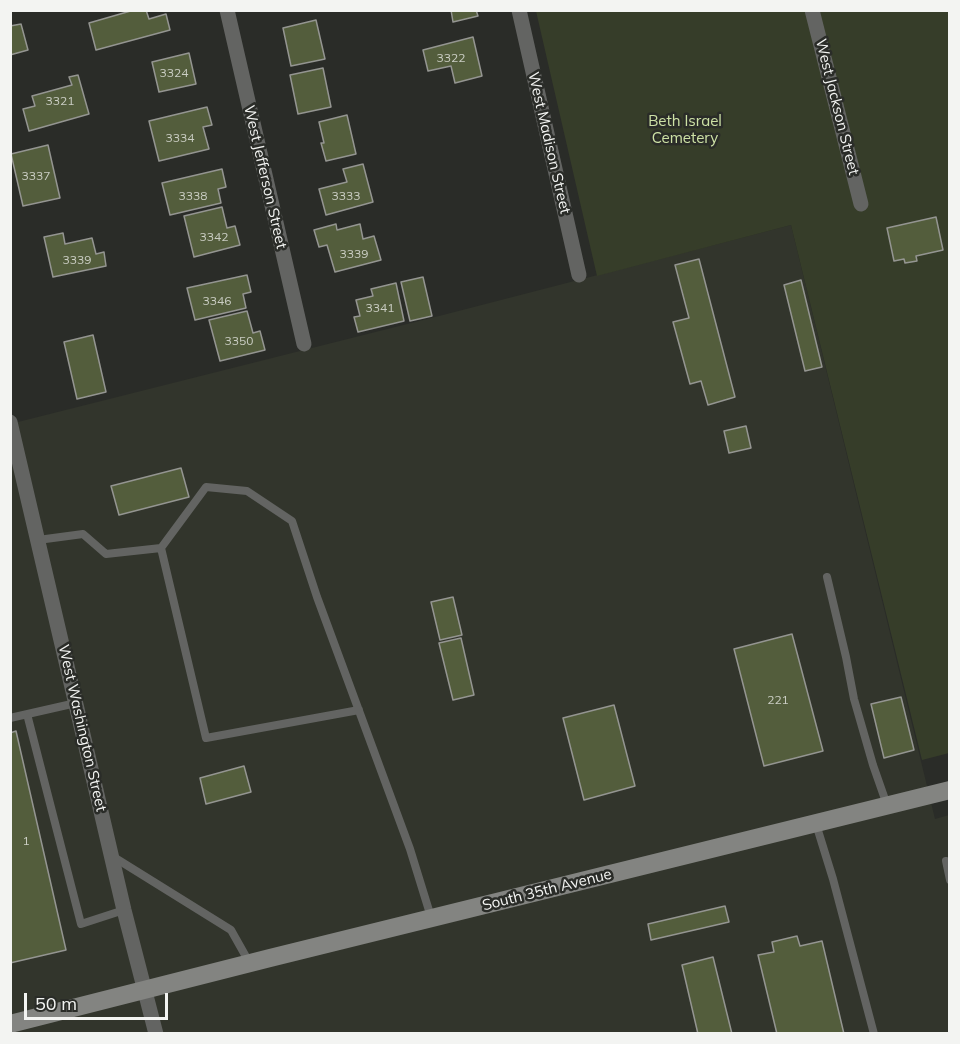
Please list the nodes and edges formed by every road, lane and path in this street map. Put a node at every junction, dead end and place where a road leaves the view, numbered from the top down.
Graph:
1 (227, 10) edge
2 (519, 10) edge
3 (812, 10) edge
4 (861, 204) dead end
5 (579, 275) dead end
6 (304, 344) dead end
7 (10, 422) edge
8 (38, 540) junction
9 (161, 548) junction
10 (827, 577) dead end
11 (76, 703) junction
12 (358, 710) junction
13 (27, 714) junction
14 (10, 718) edge
15 (950, 789) edge
16 (887, 805) junction
17 (816, 823) junction
18 (112, 856) junction
19 (946, 861) dead end
20 (950, 880) edge
21 (124, 910) junction
22 (432, 918) junction
23 (250, 963) junction
24 (145, 991) junction
25 (10, 1024) edge
26 (156, 1034) edge
27 (874, 1034) edge

1 - 6 street, West Jefferson Street
2 - 5 street, West Madison Street
3 - 4 street, West Jackson Street
7 - 8 street, West Washington Street
8 - 9 lane
8 - 11 street, West Washington Street
9 - 12 lane
9 - 12 lane
10 - 16 lane
11 - 13 lane
11 - 18 street, West Washington Street
12 - 22 lane
13 - 14 lane
13 - 21 lane
15 - 16 main road, South 35th Avenue
16 - 17 main road, South 35th Avenue
17 - 22 main road, South 35th Avenue
17 - 27 lane
18 - 21 street, West Washington Street
18 - 23 lane
19 - 20 lane
21 - 24 street, West Washington Street
22 - 23 main road, South 35th Avenue
23 - 24 main road, South 35th Avenue
24 - 25 main road, South 35th Avenue
24 - 26 street, West Washington Street

